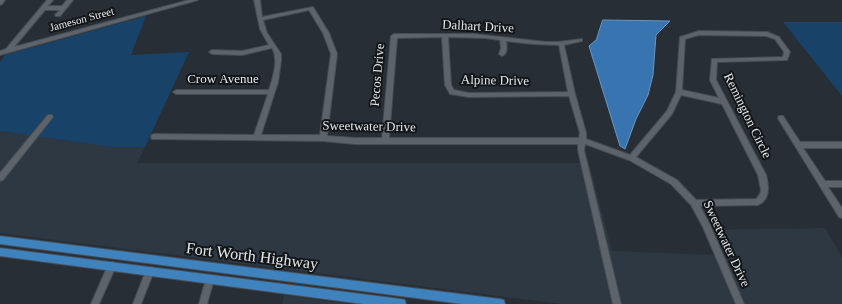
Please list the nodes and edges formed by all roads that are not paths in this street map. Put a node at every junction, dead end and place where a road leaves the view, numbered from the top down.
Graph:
1 (2, 0) edge
2 (50, 0) edge
3 (70, 0) edge
4 (173, 0) edge
5 (195, 0) edge
6 (257, 0) edge
7 (0, 2) edge
8 (170, 7) junction
9 (43, 8) junction
10 (64, 8) junction
11 (58, 16) dead end
12 (260, 19) junction
13 (445, 35) junction
14 (394, 36) joint
15 (503, 38) junction
16 (580, 40) dead end
17 (561, 43) junction
18 (273, 46) junction
19 (8, 51) junction
20 (212, 52) dead end
21 (0, 53) edge
22 (502, 54) dead end
23 (176, 92) dead end
24 (271, 92) junction
25 (679, 92) junction
26 (572, 94) junction
27 (725, 102) junction
28 (50, 118) dead end
29 (781, 118) dead end
30 (154, 137) dead end
31 (257, 138) junction
32 (323, 138) junction
33 (385, 140) junction
34 (583, 141) junction
35 (798, 145) junction
36 (842, 145) edge
37 (631, 158) junction
38 (0, 177) edge
39 (823, 184) junction
40 (842, 184) edge
41 (694, 203) junction
42 (842, 215) edge
43 (0, 240) edge
44 (81, 250) junction
45 (0, 252) edge
46 (75, 261) junction
47 (184, 263) junction
48 (112, 266) junction
49 (150, 271) junction
50 (178, 275) junction
51 (210, 279) junction
52 (366, 287) junction
53 (364, 299) junction
54 (95, 304) edge
55 (137, 304) edge
56 (203, 304) edge
57 (401, 304) edge
58 (493, 304) edge
59 (617, 304) edge
60 (740, 304) edge

1 - 7 street
2 - 9 street
3 - 10 street
4 - 8 street
5 - 8 street, Jameson Street
6 - 12 street
8 - 19 street, Jameson Street
9 - 10 street
9 - 19 street
10 - 11 street
12 - 18 street
12 - 32 street
13 - 14 street, Dalhart Drive
13 - 15 street, Dalhart Drive
13 - 26 street, Alpine Drive
14 - 33 street, Pecos Drive
15 - 17 street, Dalhart Drive
15 - 22 street
16 - 17 street, Dalhart Drive
17 - 26 street
18 - 20 street
18 - 24 street
19 - 21 street, Jameson Street
23 - 24 street, Crow Avenue
24 - 31 street
25 - 27 street
25 - 27 street, Remington Circle
25 - 37 street, Remington Circle
26 - 34 street
27 - 41 street, Remington Circle
28 - 38 street
29 - 35 street
30 - 31 street, Sweetwater Drive
31 - 32 street, Sweetwater Drive
32 - 33 street, Sweetwater Drive
33 - 34 street, Sweetwater Drive
34 - 37 street, Sweetwater Drive
34 - 59 street
35 - 36 street
35 - 39 street
37 - 41 street, Sweetwater Drive
39 - 40 street
39 - 42 street
41 - 60 street, Sweetwater Drive
43 - 44 main road, Fort Worth Highway
44 - 46 main road
44 - 47 main road, Fort Worth Highway
45 - 46 main road, Fort Worth Highway
46 - 48 main road, Fort Worth Highway
47 - 50 main road
47 - 52 main road, Fort Worth Highway
48 - 49 main road, Fort Worth Highway
48 - 54 street
49 - 50 main road, Fort Worth Highway
49 - 55 street
50 - 51 main road, Fort Worth Highway
51 - 53 main road, Fort Worth Highway
51 - 56 street
52 - 53 main road
52 - 58 main road, Fort Worth Highway
53 - 57 main road, Fort Worth Highway

